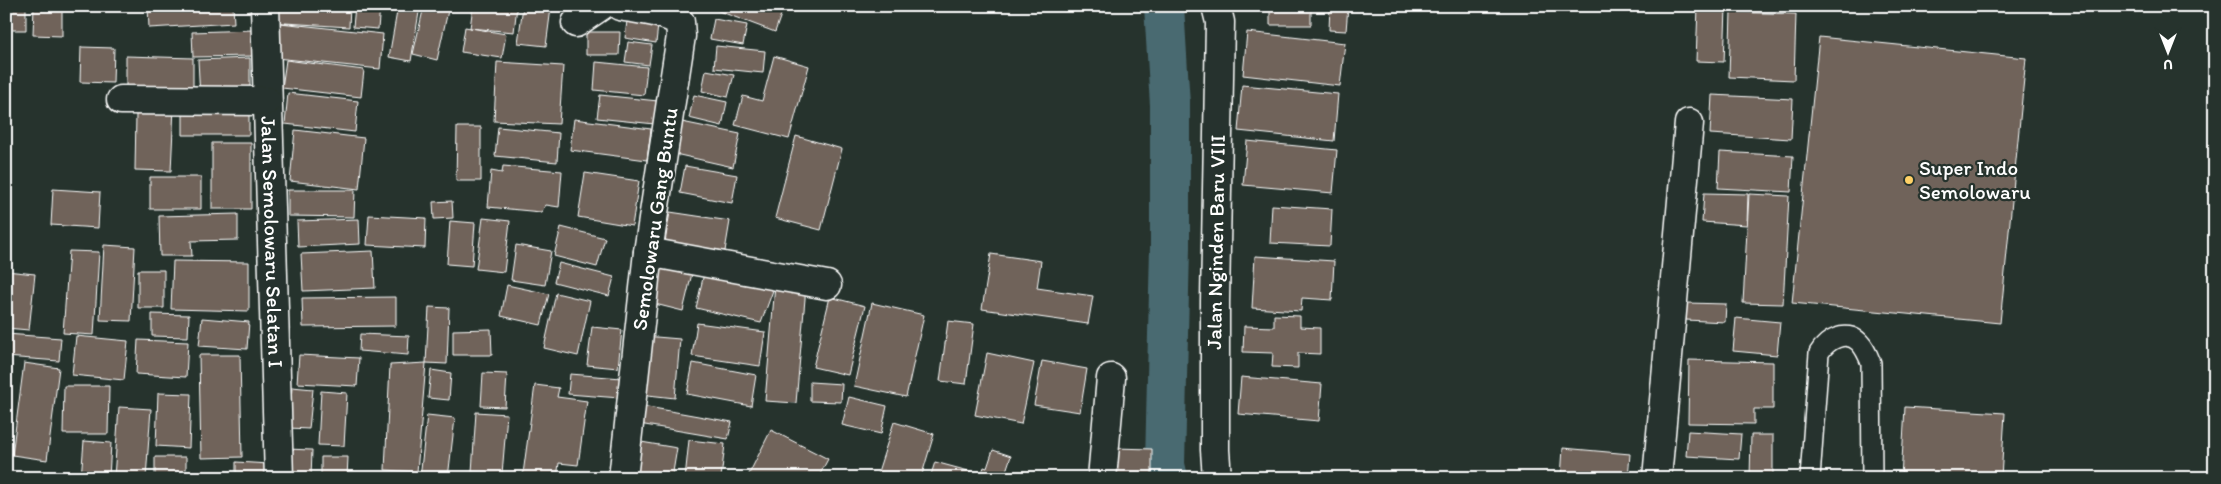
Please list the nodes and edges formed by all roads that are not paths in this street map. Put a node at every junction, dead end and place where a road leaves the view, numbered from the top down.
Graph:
1 (265, 6) edge
2 (600, 6) edge
3 (620, 6) edge
4 (1216, 6) edge
5 (576, 24) dead end
6 (121, 100) dead end
7 (268, 101) junction
8 (1689, 123) dead end
9 (648, 252) junction
10 (827, 285) dead end
11 (1111, 378) dead end
12 (279, 478) edge
13 (623, 478) edge
14 (1102, 478) edge
15 (1217, 478) edge
16 (1657, 478) edge
17 (1810, 478) edge
18 (1872, 478) edge

1 - 7 street, Jalan Semolowaru Selatan I
2 - 5 street
3 - 9 street, Semolowaru Gang Buntu
4 - 15 street, Jalan Nginden Baru VIII
6 - 7 street
7 - 12 street, Jalan Semolowaru Selatan I
8 - 16 street
9 - 10 street
9 - 13 street, Semolowaru Gang Buntu
11 - 14 street
17 - 18 lane

